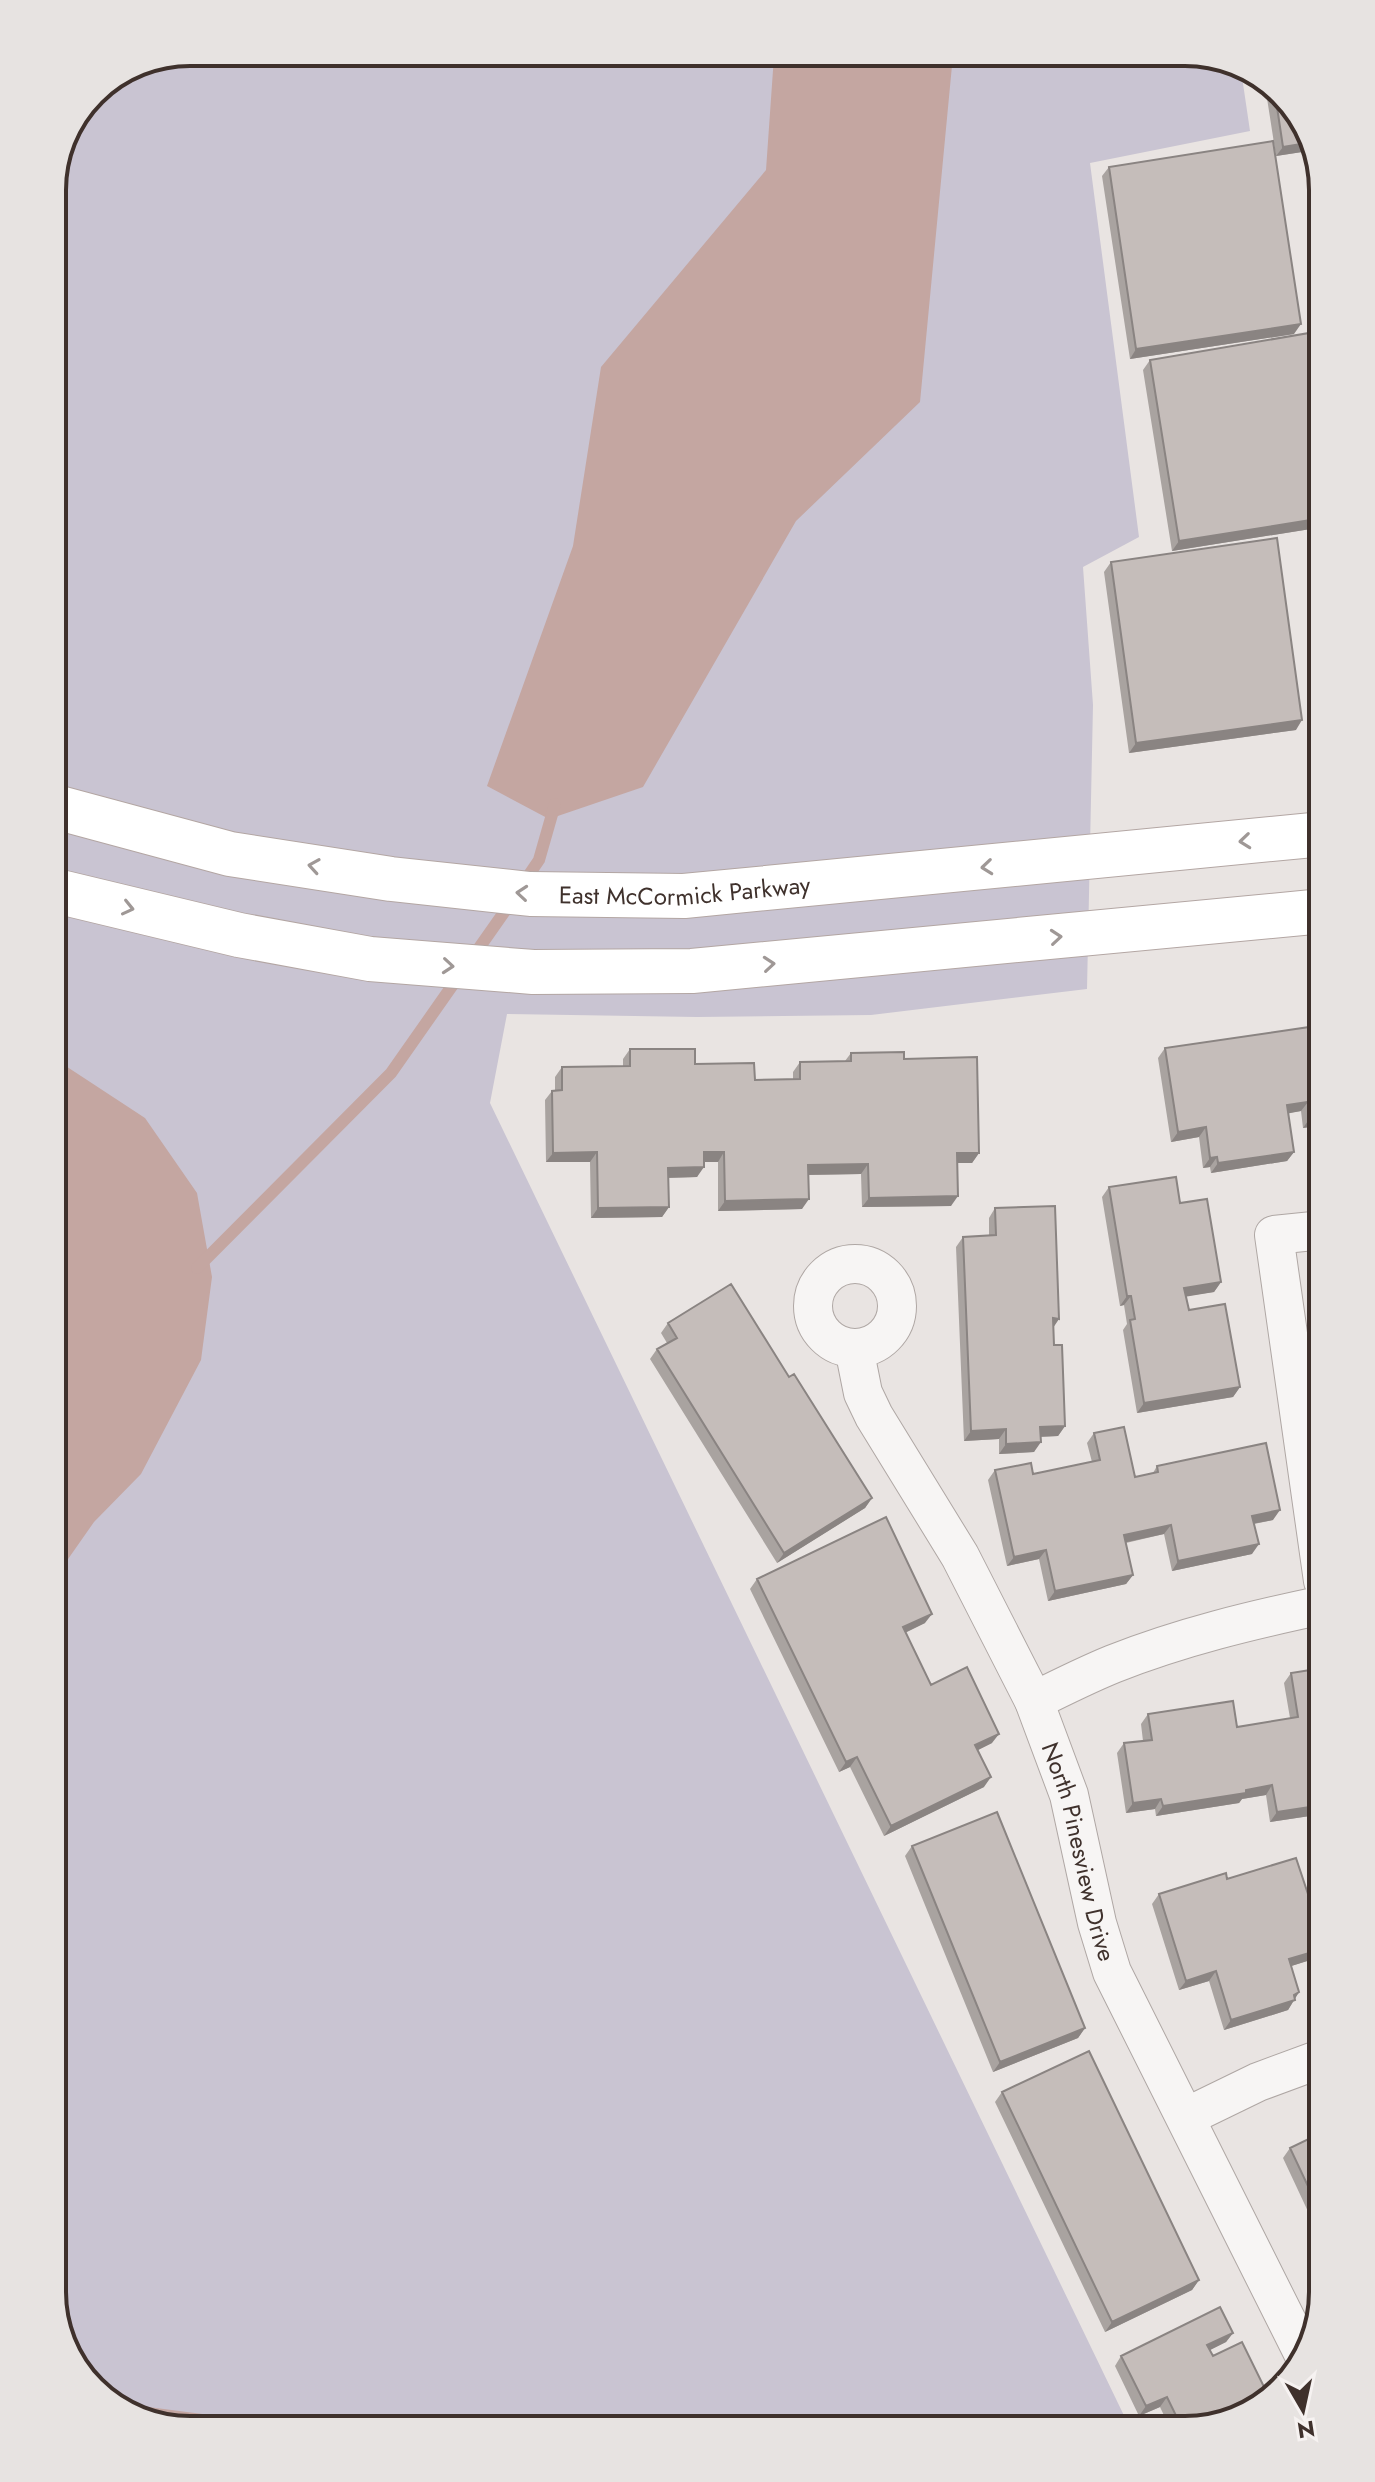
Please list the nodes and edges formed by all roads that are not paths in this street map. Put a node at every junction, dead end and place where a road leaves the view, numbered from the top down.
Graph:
1 (66, 810) edge
2 (1309, 835) edge
3 (66, 893) edge
4 (1309, 912) edge
5 (1309, 1231) edge
6 (854, 1348) dead end
7 (1309, 1482) edge
8 (1309, 1608) edge
9 (1034, 1701) junction
10 (1309, 2063) edge
11 (1186, 2117) junction
12 (1298, 2342) edge

2 -> 1 main road, East McCormick Parkway
3 -> 4 main road
5 - 7 street
6 - 9 street, North Pinesview Drive
8 - 9 street
9 - 11 street, North Pinesview Drive
10 - 11 street
11 - 12 street, North Pinesview Drive

